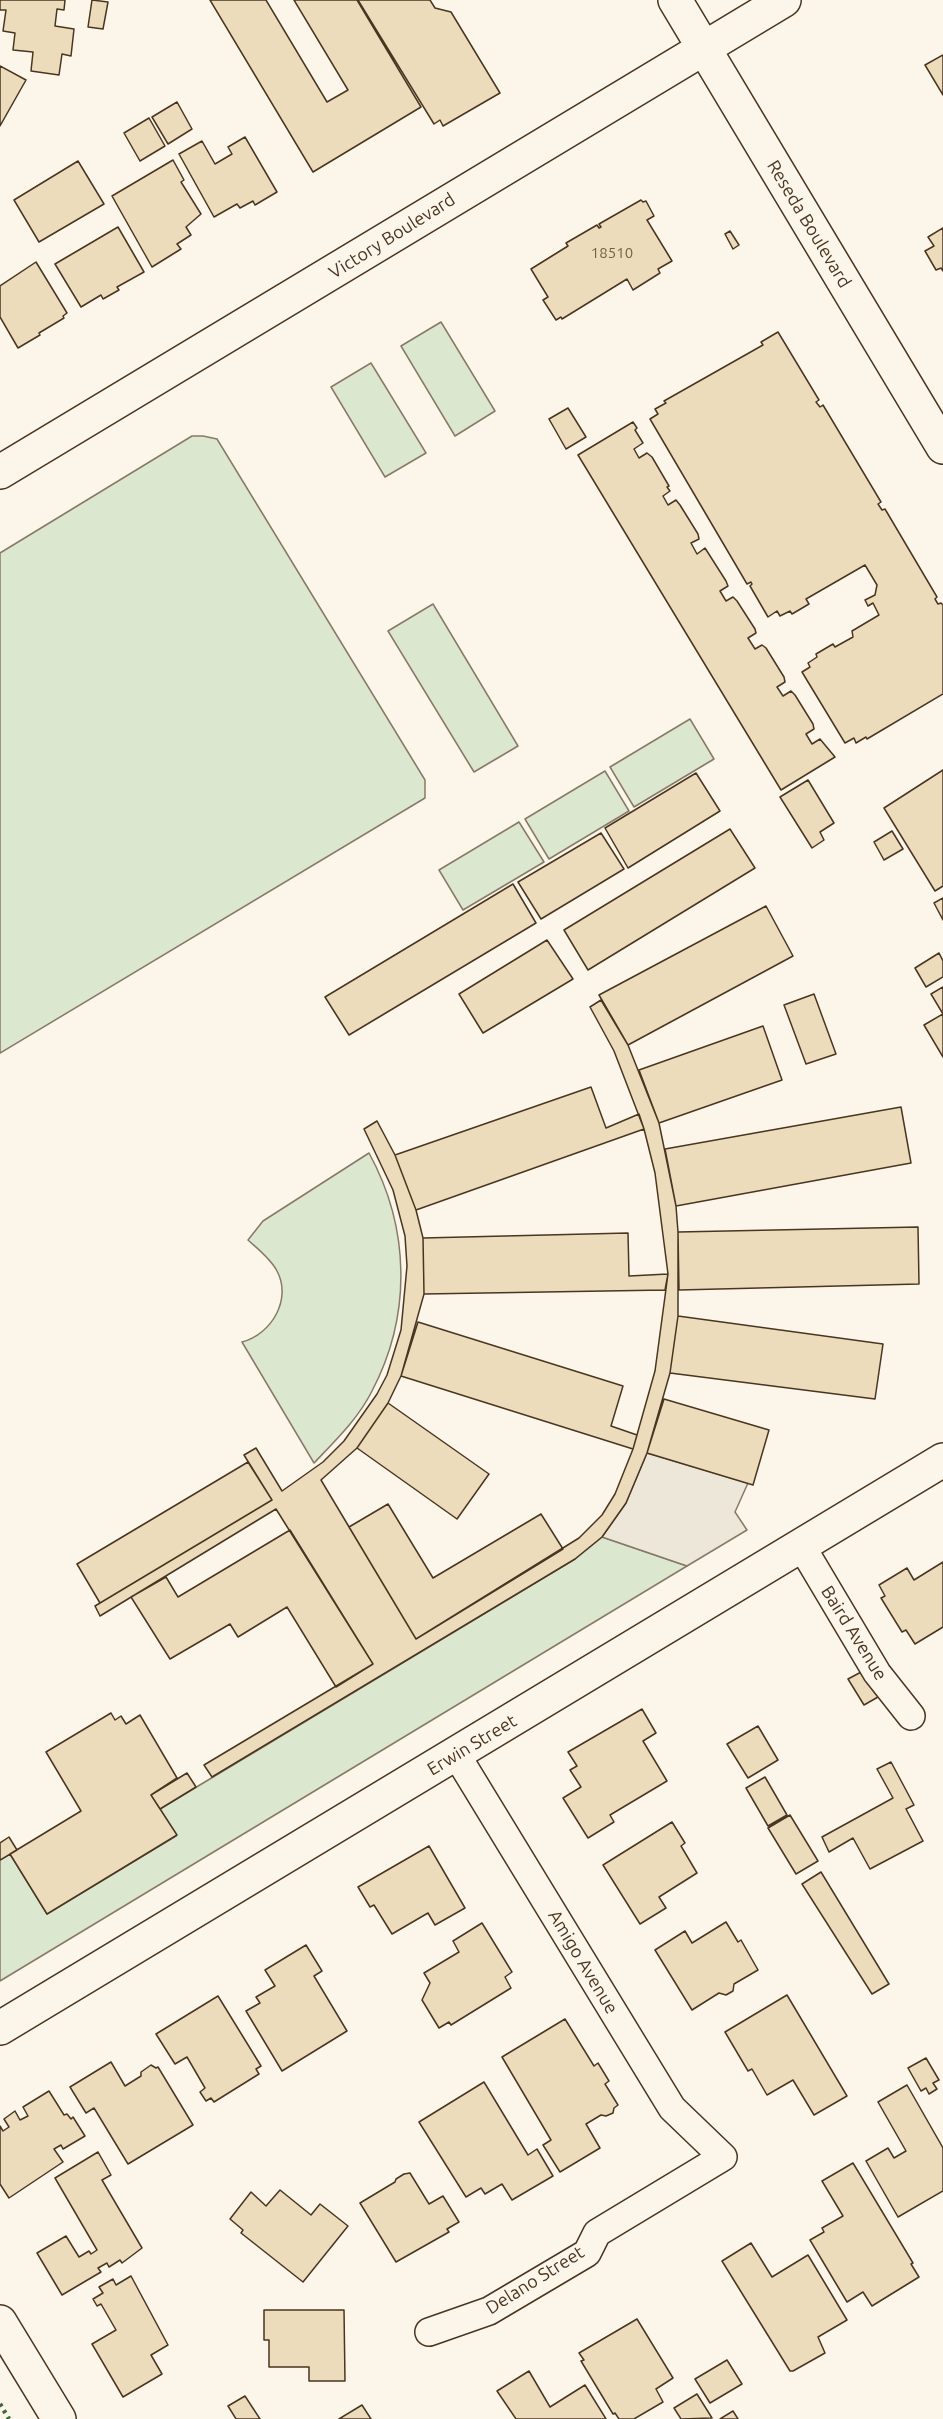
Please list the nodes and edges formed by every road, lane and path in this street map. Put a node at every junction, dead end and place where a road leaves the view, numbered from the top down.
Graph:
1 (675, 0) edge
2 (784, 0) edge
3 (704, 48) junction
4 (943, 447) edge
5 (0, 472) edge
6 (943, 1460) edge
7 (802, 1547) junction
8 (911, 1716) dead end
9 (456, 1754) junction
10 (0, 2028) edge
11 (723, 2157) joint
12 (0, 2322) edge
13 (429, 2332) dead end
14 (59, 2419) edge

1 - 3 main road, Reseda Boulevard
2 - 3 main road, Victory Boulevard
3 - 4 main road, Reseda Boulevard
3 - 5 main road, Victory Boulevard
6 - 7 main road, Erwin Street
7 - 8 street, Baird Avenue
7 - 9 main road, Erwin Street
9 - 10 main road, Erwin Street
9 - 11 street, Amigo Avenue
11 - 13 street, Delano Street
12 - 14 main road

